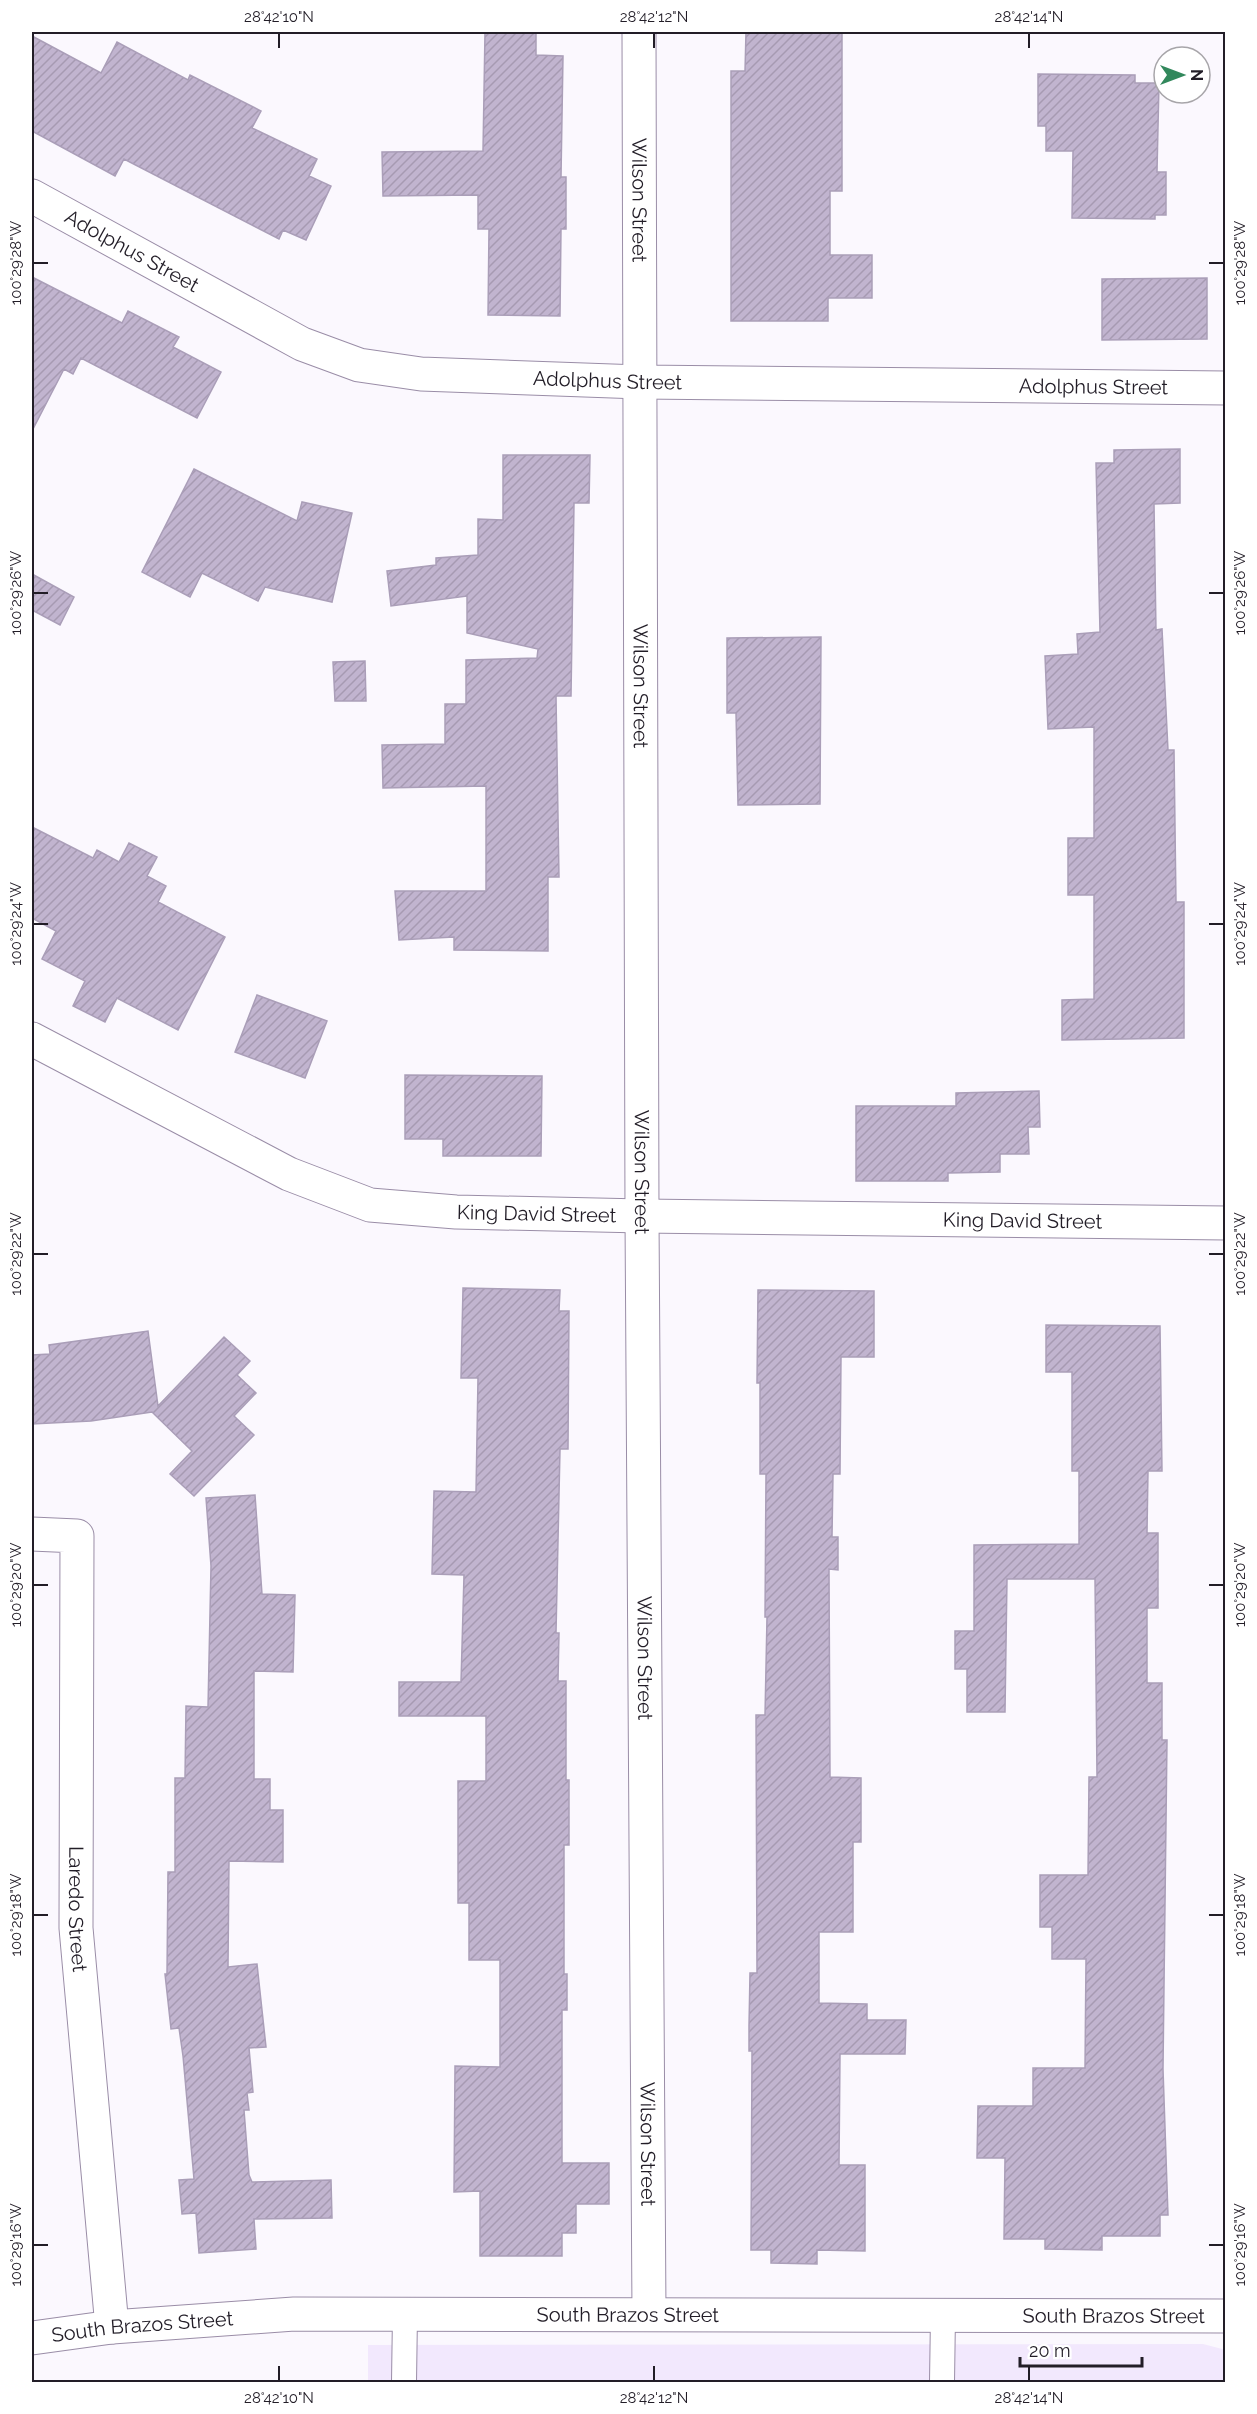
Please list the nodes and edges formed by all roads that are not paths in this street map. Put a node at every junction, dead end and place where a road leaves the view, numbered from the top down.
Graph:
1 (639, 32) edge
2 (32, 196) edge
3 (640, 382) junction
4 (1226, 388) edge
5 (32, 1039) edge
6 (642, 1216) junction
7 (1226, 1223) edge
8 (32, 1534) edge
9 (405, 2314) junction
10 (649, 2314) junction
11 (943, 2315) junction
12 (1226, 2316) edge
13 (112, 2327) junction
14 (32, 2338) edge
15 (404, 2382) edge
16 (942, 2382) edge

1 - 3 street, Wilson Street
2 - 3 street, Adolphus Street
3 - 4 street, Adolphus Street
3 - 6 street, Wilson Street
5 - 6 street, King David Street
6 - 7 street, King David Street
6 - 10 street, Wilson Street
8 - 13 street, Laredo Street
9 - 10 street, South Brazos Street
9 - 13 street, South Brazos Street
9 - 15 lane
10 - 11 street, South Brazos Street
11 - 12 street, South Brazos Street
11 - 16 lane
13 - 14 street, South Brazos Street

